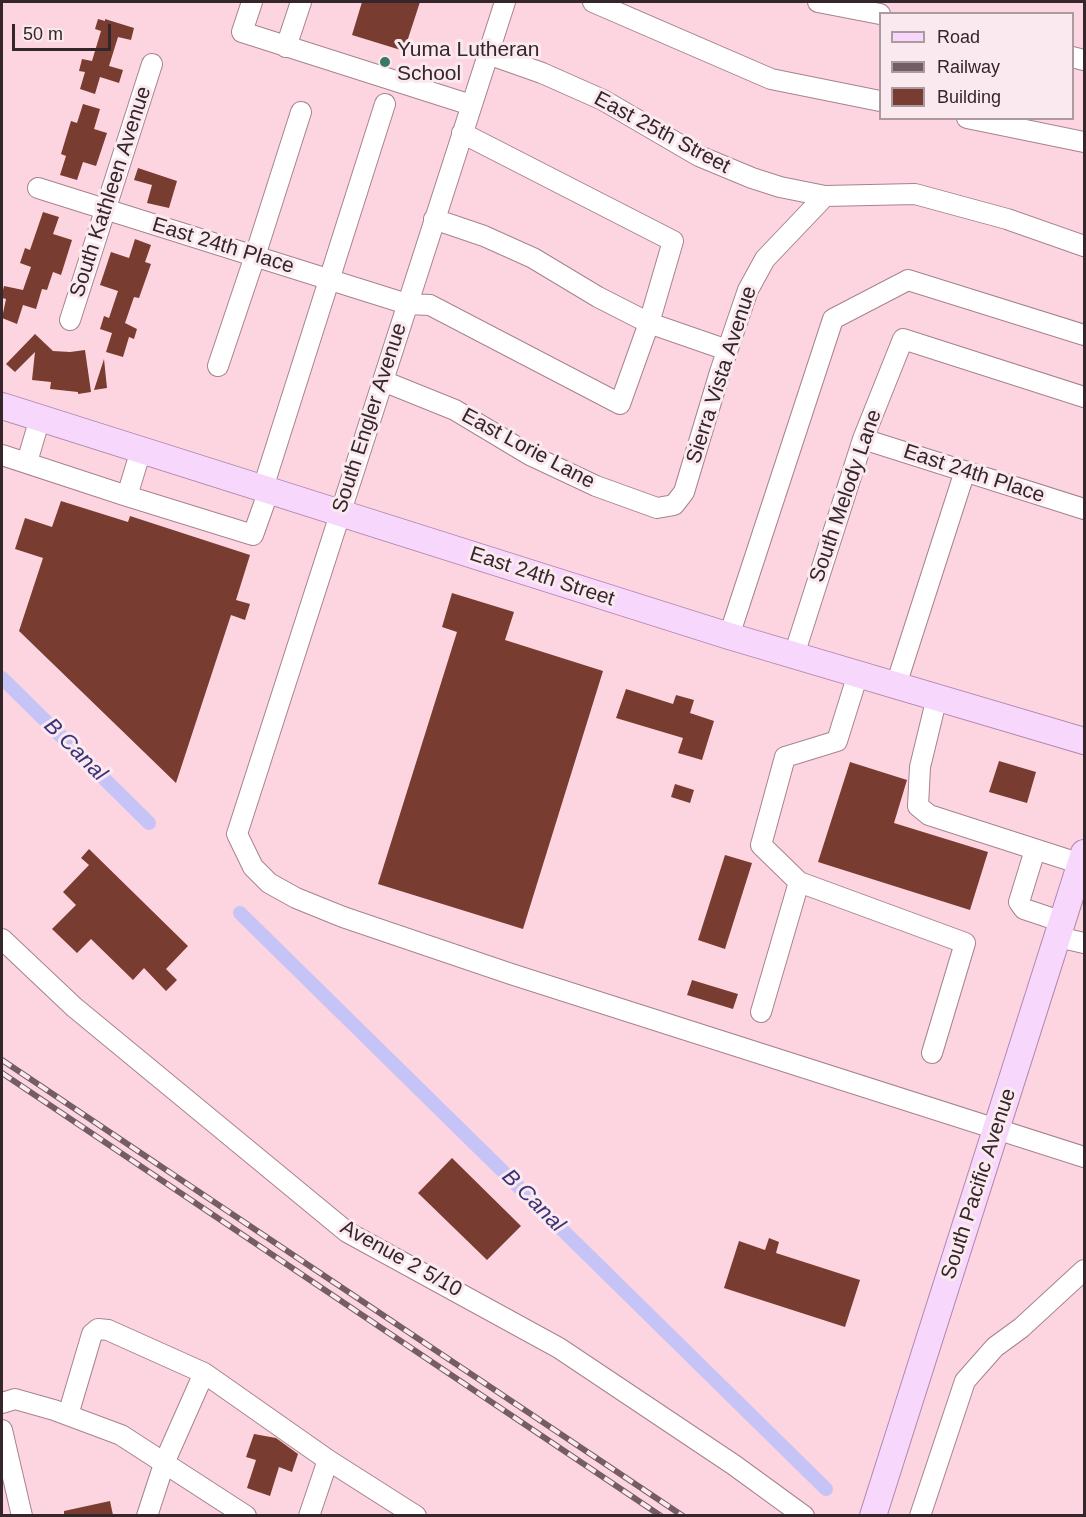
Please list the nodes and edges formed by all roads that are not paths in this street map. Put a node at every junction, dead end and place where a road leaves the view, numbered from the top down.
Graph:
1 (252, 2) edge
2 (301, 2) edge
3 (505, 2) edge
4 (593, 2) edge
5 (818, 2) edge
6 (879, 14) edge
7 (286, 47) junction
8 (488, 54) junction
9 (152, 64) dead end
10 (879, 101) edge
11 (385, 104) dead end
12 (471, 105) junction
13 (301, 112) dead end
14 (977, 120) edge
15 (462, 133) junction
16 (1084, 142) edge
17 (38, 188) dead end
18 (825, 196) junction
19 (106, 209) junction
20 (434, 219) junction
21 (1084, 246) edge
22 (255, 256) junction
23 (330, 279) junction
24 (407, 304) junction
25 (70, 320) dead end
26 (649, 323) junction
27 (1084, 335) edge
28 (727, 350) junction
29 (218, 366) dead end
30 (383, 381) junction
31 (1084, 397) edge
32 (2, 406) edge
33 (40, 418) junction
34 (863, 439) junction
35 (141, 450) junction
36 (2, 454) edge
37 (27, 462) junction
38 (965, 471) junction
39 (266, 489) junction
40 (127, 496) junction
41 (674, 505) joint
42 (1084, 509) edge
43 (339, 513) junction
44 (729, 636) junction
45 (794, 656) junction
46 (858, 674) junction
47 (896, 685) junction
48 (937, 697) junction
49 (1084, 741) edge
50 (1035, 850) junction
51 (1082, 865) edge
52 (799, 882) junction
53 (1060, 930) junction
54 (2, 939) edge
55 (1084, 943) edge
56 (761, 1012) dead end
57 (932, 1053) dead end
58 (997, 1129) junction
59 (1084, 1157) edge
60 (1084, 1270) edge
61 (204, 1374) junction
62 (2, 1403) edge
63 (68, 1415) junction
64 (2, 1430) edge
65 (327, 1460) junction
66 (165, 1461) junction
67 (22, 1515) edge
68 (147, 1515) edge
69 (246, 1515) edge
70 (309, 1515) edge
71 (416, 1515) edge
72 (804, 1515) edge
73 (873, 1515) edge
74 (920, 1515) edge

1 - 7 street
2 - 7 street
3 - 8 street, South Engler Avenue
4 - 10 street
5 - 6 street
7 - 12 street
8 - 12 street, South Engler Avenue
8 - 18 street, East 25th Street
9 - 19 street, South Kathleen Avenue
11 - 23 street
12 - 15 street, South Engler Avenue
13 - 22 street
14 - 16 street
15 - 20 street, South Engler Avenue
15 - 26 street
17 - 19 street, East 24th Place
18 - 21 street, East 25th Street
18 - 28 street, Sierra Vista Avenue
19 - 22 street, East 24th Place
19 - 25 street, South Kathleen Avenue
20 - 24 street, South Engler Avenue
20 - 26 street
22 - 23 street, East 24th Place
22 - 29 street
23 - 24 street, East 24th Place
23 - 39 street
24 - 26 street, East 24th Place
24 - 30 street, South Engler Avenue
26 - 28 street
27 - 44 street
28 - 41 street, Sierra Vista Avenue
30 - 41 street, East Lorie Lane
30 - 43 street, South Engler Avenue
31 - 34 street, South Melody Lane
32 - 33 main road, East 24th Street
33 - 35 main road, East 24th Street
33 - 37 street
34 - 38 street, East 24th Place
34 - 45 street, South Melody Lane
35 - 39 main road, East 24th Street
35 - 40 street
36 - 37 street
37 - 40 street
38 - 42 street, East 24th Place
38 - 47 street
39 - 40 street
39 - 43 main road, East 24th Street
43 - 44 main road, East 24th Street
43 - 58 street, South Engler Avenue
44 - 45 main road, East 24th Street
45 - 46 main road, East 24th Street
46 - 47 main road, East 24th Street
46 - 52 street
47 - 48 main road, East 24th Street
48 - 49 main road, East 24th Street
48 - 50 street
50 - 51 street
50 - 53 street
51 - 53 main road, South Pacific Avenue
52 - 56 street
52 - 57 street
53 - 55 street
53 - 58 main road, South Pacific Avenue
54 - 72 street, Avenue 2 5/10
58 - 59 street
58 - 73 main road, South Pacific Avenue
60 - 74 street
61 - 63 street
61 - 65 street
61 - 66 street
62 - 63 street
63 - 66 street
64 - 67 street
65 - 70 street
65 - 71 street
66 - 68 street
66 - 69 street

